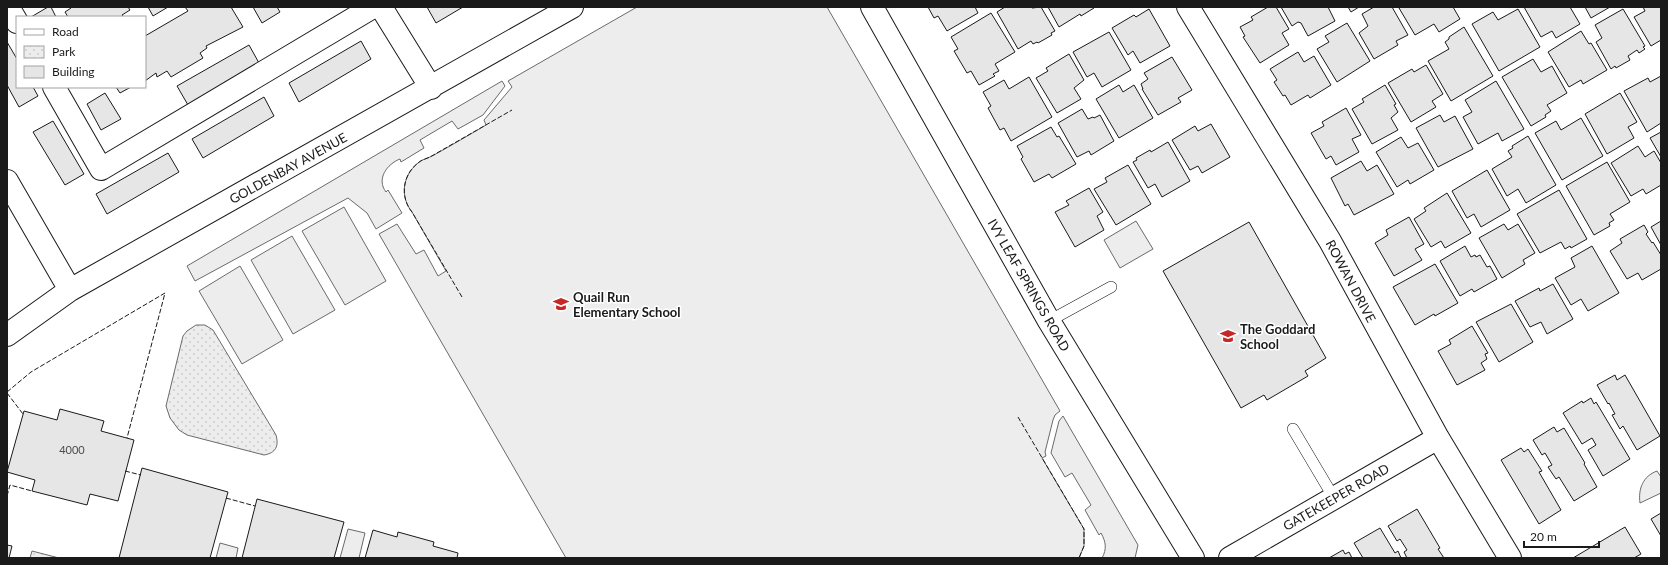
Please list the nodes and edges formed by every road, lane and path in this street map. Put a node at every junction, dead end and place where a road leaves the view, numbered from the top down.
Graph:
1 (8, 7) edge
2 (373, 7) edge
3 (381, 7) edge
4 (572, 7) edge
5 (872, 7) edge
6 (1188, 7) edge
7 (16, 20) edge
8 (55, 88) edge
9 (431, 88) junction
10 (7, 181) edge
11 (1111, 287) dead end
12 (70, 290) junction
13 (1049, 321) junction
14 (7, 335) edge
15 (1293, 429) dead end
16 (1438, 438) junction
17 (1334, 498) junction
18 (1233, 557) edge
19 (1193, 558) edge
20 (1510, 558) edge

1 - 7 street
2 - 8 street
3 - 9 street
4 - 9 street, GOLDENBAY AVENUE
5 - 13 street, IVY LEAF SPRINGS ROAD
6 - 16 street, ROWAN DRIVE
9 - 12 street, GOLDENBAY AVENUE
10 - 12 street
11 - 13 lane
12 - 14 street, GOLDENBAY AVENUE
13 - 19 street, IVY LEAF SPRINGS ROAD
15 - 17 lane
16 - 17 street, GATEKEEPER ROAD
16 - 20 street, ROWAN DRIVE
17 - 18 street, GATEKEEPER ROAD

